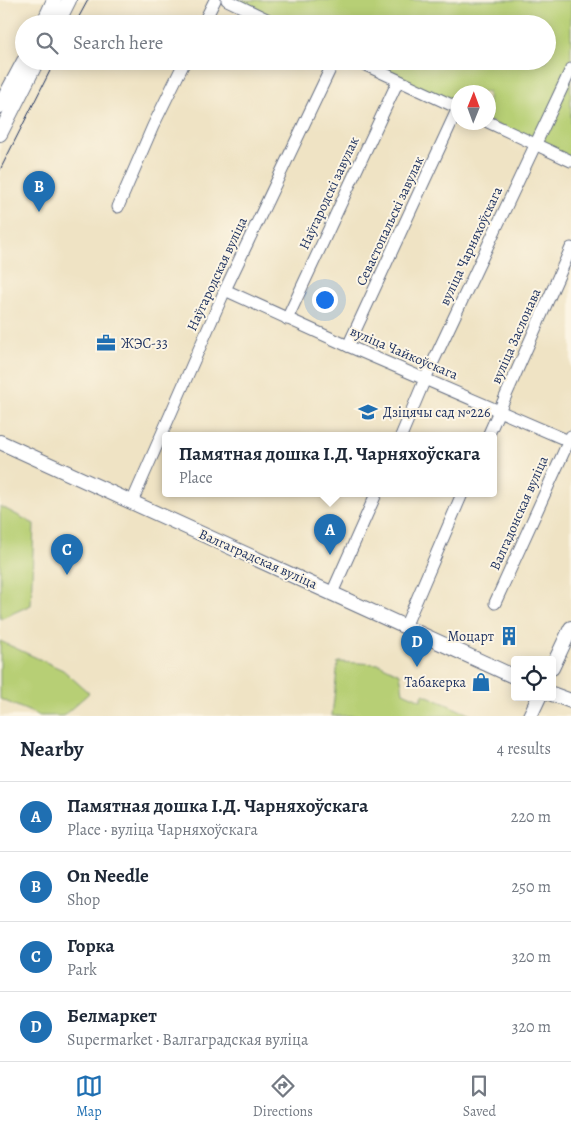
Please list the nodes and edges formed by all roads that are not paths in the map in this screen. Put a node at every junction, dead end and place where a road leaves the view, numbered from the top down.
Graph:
1 (54, 0) edge
2 (69, 0) edge
3 (215, 0) edge
4 (227, 0) edge
5 (47, 15) edge
6 (61, 15) edge
7 (208, 15) edge
8 (258, 15) edge
9 (571, 68) edge
10 (19, 70) edge
11 (32, 70) edge
12 (181, 70) edge
13 (330, 70) edge
14 (375, 70) edge
15 (398, 81) junction
16 (451, 105) edge
17 (0, 106) edge
18 (451, 123) edge
19 (496, 126) edge
20 (0, 134) edge
21 (535, 144) junction
22 (571, 161) edge
23 (118, 208) dead end
24 (571, 248) edge
25 (225, 290) junction
26 (287, 319) junction
27 (348, 346) junction
28 (425, 379) junction
29 (499, 411) junction
30 (163, 432) edge
31 (403, 432) edge
32 (490, 432) edge
33 (162, 434) edge
34 (570, 439) edge
35 (0, 442) edge
36 (375, 497) edge
37 (461, 497) edge
38 (132, 502) junction
39 (332, 593) junction
40 (495, 603) dead end
41 (405, 626) junction
42 (571, 628) edge
43 (556, 660) edge
44 (511, 675) edge
45 (556, 696) edge
46 (537, 701) edge
47 (571, 702) edge
48 (530, 716) edge

1 - 5 main road
2 - 6 main road
3 - 7 street
4 - 8 street
9 - 21 street, вуліца Чарняхоўскага
10 - 17 main road
11 - 20 main road
12 - 23 street
13 - 25 street, Наўгародская вуліца
14 - 15 street
15 - 16 street
15 - 26 street, Наўгародскі завулак
18 - 27 street, Севастопальскі завулак
19 - 21 street
21 - 22 street
21 - 28 street, вуліца Чарняхоўскага
24 - 29 street, вуліца Заслонава
25 - 26 street, вуліца Чайкоўскага
25 - 30 street, Наўгародская вуліца
26 - 27 street, вуліца Чайкоўскага
27 - 28 street, вуліца Чайкоўскага
28 - 29 street, вуліца Чайкоўскага
28 - 31 street, вуліца Чарняхоўскага
29 - 32 street, вуліца Заслонава
29 - 34 street, вуліца Чайкоўскага
33 - 38 street, Наўгародская вуліца
34 - 40 street, Валгадонская вуліца
35 - 38 main road, Валгаградская вуліца
36 - 39 street
37 - 41 street
38 - 39 main road, Валгаградская вуліца
39 - 41 main road, Валгаградская вуліца
41 - 44 main road, Валгаградская вуліца
42 - 43 main road
45 - 47 main road
46 - 48 main road

